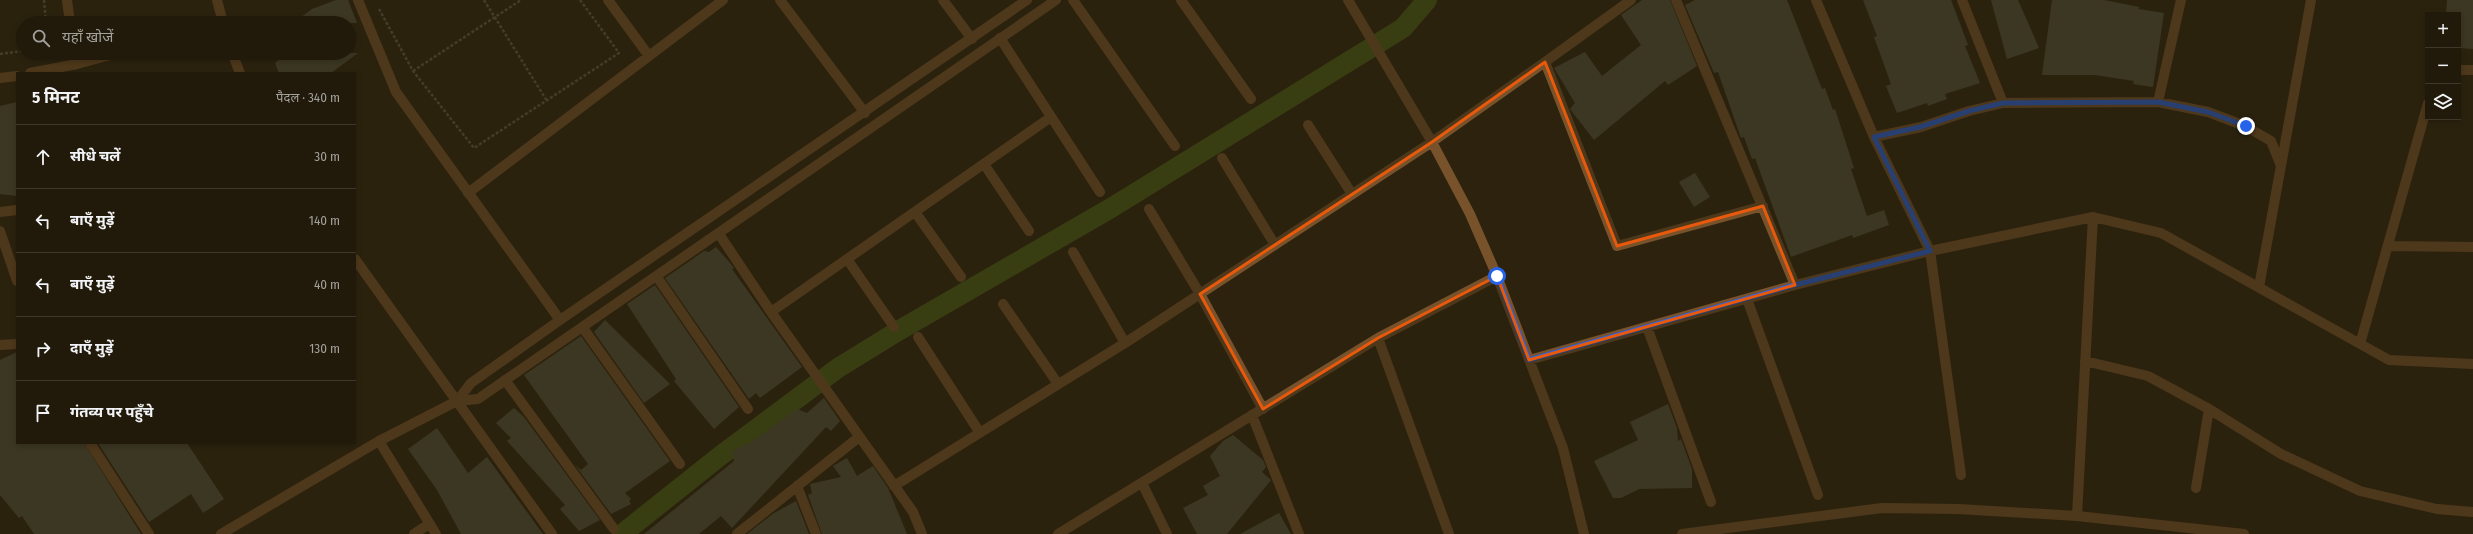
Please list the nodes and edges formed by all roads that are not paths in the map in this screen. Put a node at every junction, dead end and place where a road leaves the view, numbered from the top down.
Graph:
1 (67, 0) edge
2 (217, 0) edge
3 (358, 0) edge
4 (608, 0) edge
5 (723, 0) edge
6 (780, 0) edge
7 (943, 0) edge
8 (1027, 0) edge
9 (1056, 0) edge
10 (1073, 0) edge
11 (1181, 0) edge
12 (1348, 0) edge
13 (1611, 0) edge
14 (1631, 0) edge
15 (1676, 0) edge
16 (1816, 0) edge
17 (1962, 0) edge
18 (2181, 0) edge
19 (2312, 0) edge
20 (1617, 9) junction
21 (69, 16) edge
22 (221, 16) edge
23 (1000, 38) junction
24 (972, 39) junction
25 (649, 56) junction
26 (76, 60) edge
27 (92, 60) edge
28 (235, 60) edge
29 (1544, 62) junction
30 (77, 64) junction
31 (2461, 70) edge
32 (2473, 70) edge
33 (35, 72) edge
34 (240, 72) edge
35 (16, 76) edge
36 (0, 78) edge
37 (1251, 100) dead end
38 (2158, 102) junction
39 (2003, 103) junction
40 (865, 113) junction
41 (2425, 114) edge
42 (1051, 117) junction
43 (1308, 125) dead end
44 (1874, 137) junction
45 (1432, 142) junction
46 (1175, 146) dead end
47 (1222, 158) dead end
48 (984, 164) junction
49 (2281, 166) junction
50 (1100, 192) dead end
51 (468, 193) junction
52 (1352, 194) junction
53 (1763, 206) junction
54 (1149, 209) dead end
55 (16, 210) edge
56 (0, 212) edge
57 (915, 212) junction
58 (2093, 217) junction
59 (0, 231) edge
60 (1029, 231) dead end
61 (719, 234) junction
62 (1275, 245) junction
63 (2388, 246) junction
64 (2473, 247) edge
65 (1930, 251) junction
66 (1073, 252) dead end
67 (356, 260) edge
68 (847, 260) junction
69 (1497, 276) junction
70 (657, 277) junction
71 (961, 277) dead end
72 (16, 278) edge
73 (1795, 285) junction
74 (2259, 287) junction
75 (1200, 294) junction
76 (1747, 299) junction
77 (1004, 304) dead end
78 (771, 312) junction
79 (560, 320) junction
80 (894, 327) dead end
81 (1647, 327) junction
82 (583, 328) junction
83 (918, 337) dead end
84 (1378, 338) junction
85 (1125, 342) junction
86 (16, 344) edge
87 (2360, 344) junction
88 (0, 345) edge
89 (1529, 360) junction
90 (2085, 361) junction
91 (2473, 364) edge
92 (505, 380) junction
93 (1058, 384) junction
94 (457, 401) junction
95 (748, 409) dead end
96 (1263, 409) junction
97 (2209, 409) junction
98 (1252, 415) junction
99 (980, 433) junction
100 (859, 437) junction
101 (379, 441) junction
102 (91, 444) edge
103 (680, 464) dead end
104 (1961, 475) dead end
105 (1142, 483) junction
106 (797, 486) junction
107 (894, 486) junction
108 (2196, 488) dead end
109 (1818, 495) dead end
110 (1710, 502) dead end
111 (2473, 512) edge
112 (2077, 516) junction
113 (429, 524) junction
114 (614, 529) dead end
115 (1582, 529) edge
116 (2208, 532) edge
117 (1696, 533) edge
118 (149, 534) edge
119 (221, 534) edge
120 (414, 534) edge
121 (436, 534) edge
122 (552, 534) edge
123 (737, 534) edge
124 (816, 534) edge
125 (922, 534) edge
126 (1058, 534) edge
127 (1167, 534) edge
128 (1299, 534) edge
129 (1449, 534) edge
130 (1682, 534) edge
131 (2244, 534) edge

1 - 21 street
2 - 22 street
3 - 51 street
4 - 25 street
5 - 25 street
6 - 40 street
7 - 24 street
8 - 24 street
9 - 23 street
10 - 46 street
11 - 37 street
12 - 45 street
13 - 20 street
14 - 20 street
15 - 53 street
16 - 44 street
17 - 39 street
18 - 38 street
19 - 49 street
20 - 29 street
23 - 42 street
23 - 61 street
24 - 40 street
25 - 51 street
26 - 30 street
27 - 30 street
28 - 34 street
29 - 45 street
29 - 53 street
30 - 33 street
31 - 32 street
35 - 36 street
38 - 39 street
38 - 49 street
39 - 44 street
40 - 79 street
41 - 63 street
42 - 48 street
42 - 50 street
43 - 52 street
44 - 65 street
45 - 52 street
45 - 69 street
47 - 62 street
48 - 57 street
48 - 60 street
49 - 74 street
51 - 79 street
52 - 62 street
53 - 73 street
54 - 75 street
55 - 56 street
57 - 68 street
57 - 71 street
58 - 65 street
58 - 74 street
58 - 90 street
59 - 72 street
61 - 70 street
61 - 78 street
62 - 75 street
63 - 64 street
63 - 87 street
65 - 73 street
65 - 104 street
66 - 85 street
67 - 94 street
68 - 78 street
68 - 80 street
69 - 84 street
69 - 89 street
70 - 82 street
70 - 95 street
73 - 76 street
74 - 87 street
75 - 85 street
75 - 96 street
76 - 81 street
76 - 109 street
77 - 93 street
78 - 100 street
79 - 94 street
81 - 89 street
81 - 110 street
82 - 92 street
82 - 103 street
83 - 99 street
84 - 96 street
84 - 129 street
85 - 93 street
86 - 88 street
87 - 91 street
89 - 115 street
90 - 97 street
90 - 112 street
92 - 94 street
92 - 114 street
93 - 99 street
94 - 101 street
94 - 122 street
96 - 98 street
97 - 108 street
97 - 111 street
98 - 105 street
98 - 128 street
99 - 107 street
100 - 106 street
100 - 107 street
101 - 113 street
101 - 119 street
102 - 118 street
105 - 126 street
105 - 127 street
106 - 123 street
106 - 124 street
107 - 125 street
112 - 116 street
112 - 117 street
113 - 120 street
113 - 121 street
116 - 131 street
117 - 130 street

